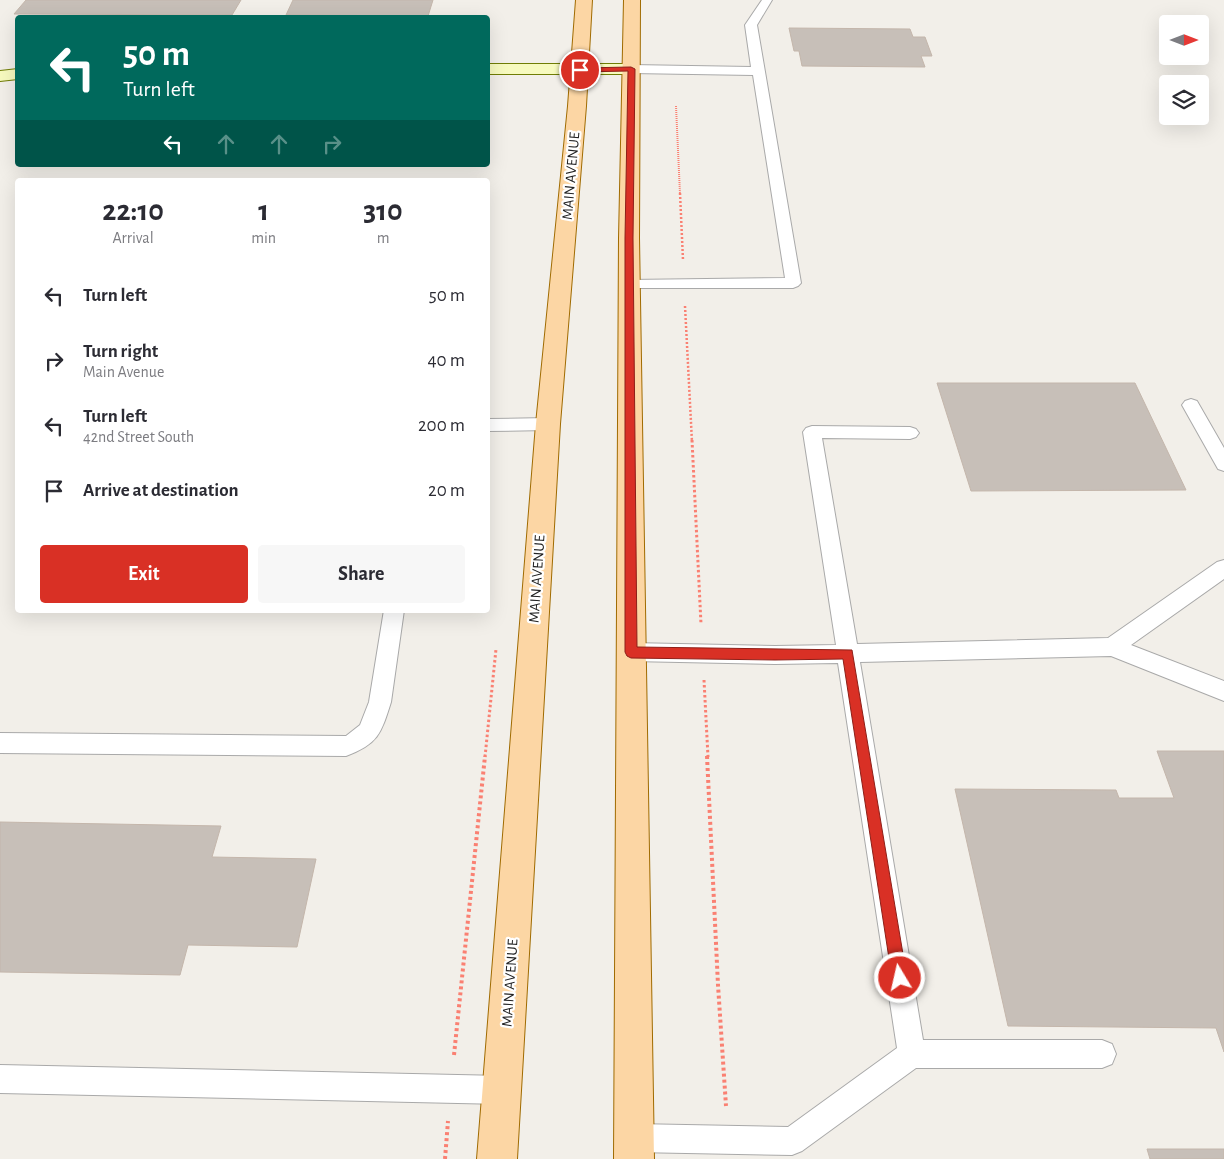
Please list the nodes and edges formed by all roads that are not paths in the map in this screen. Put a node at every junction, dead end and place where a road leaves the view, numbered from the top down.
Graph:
1 (584, 0) edge
2 (632, 0) edge
3 (767, 0) edge
4 (631, 69) junction
5 (490, 70) edge
6 (580, 70) junction
7 (758, 71) junction
8 (0, 72) edge
9 (15, 73) edge
10 (15, 74) edge
11 (0, 76) edge
12 (629, 284) junction
13 (1191, 405) dead end
14 (548, 424) junction
15 (490, 425) edge
16 (910, 433) dead end
17 (1224, 464) edge
18 (1224, 568) edge
19 (394, 613) edge
20 (1112, 647) junction
21 (631, 652) junction
22 (848, 654) junction
23 (1224, 691) edge
24 (0, 743) edge
25 (912, 1054) junction
26 (1102, 1054) dead end
27 (0, 1080) edge
28 (503, 1090) junction
29 (634, 1148) edge
30 (497, 1159) edge

1 - 6 main road, MAIN AVENUE
2 - 4 main road
3 - 7 lane
4 - 6 main road
4 - 7 lane
4 - 12 main road
5 - 6 main road
6 - 14 main road, MAIN AVENUE
7 - 12 lane
8 - 9 main road
10 - 11 main road
12 - 21 main road
13 - 17 lane
14 - 15 lane
14 - 28 main road, MAIN AVENUE
16 - 22 lane
18 - 20 lane
19 - 24 lane
20 - 22 lane
20 - 23 lane
21 - 22 lane
21 - 29 main road
22 - 25 lane
25 - 26 lane
25 - 29 lane
27 - 28 lane
28 - 30 main road, MAIN AVENUE

